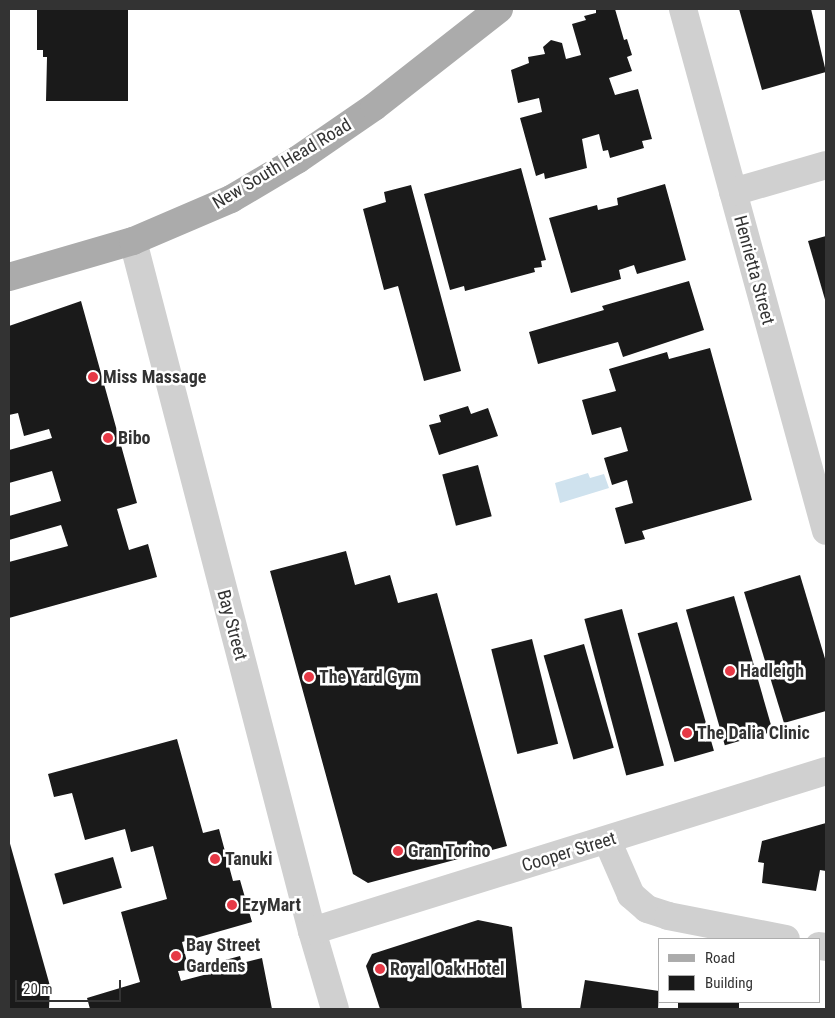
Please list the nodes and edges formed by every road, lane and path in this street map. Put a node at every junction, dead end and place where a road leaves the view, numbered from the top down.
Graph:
1 (499, 9) edge
2 (682, 9) edge
3 (826, 165) edge
4 (733, 192) junction
5 (133, 240) junction
6 (9, 277) edge
7 (826, 531) edge
8 (826, 771) edge
9 (607, 840) junction
10 (312, 931) junction
11 (781, 938) edge
12 (335, 1009) edge

1 - 5 main road, New South Head Road
2 - 4 street, Henrietta Street
3 - 4 street
4 - 7 street, Henrietta Street
5 - 6 main road, New South Head Road
5 - 10 street, Bay Street
8 - 9 street, Cooper Street
9 - 10 street, Cooper Street
9 - 11 street
10 - 12 street, Bay Street

